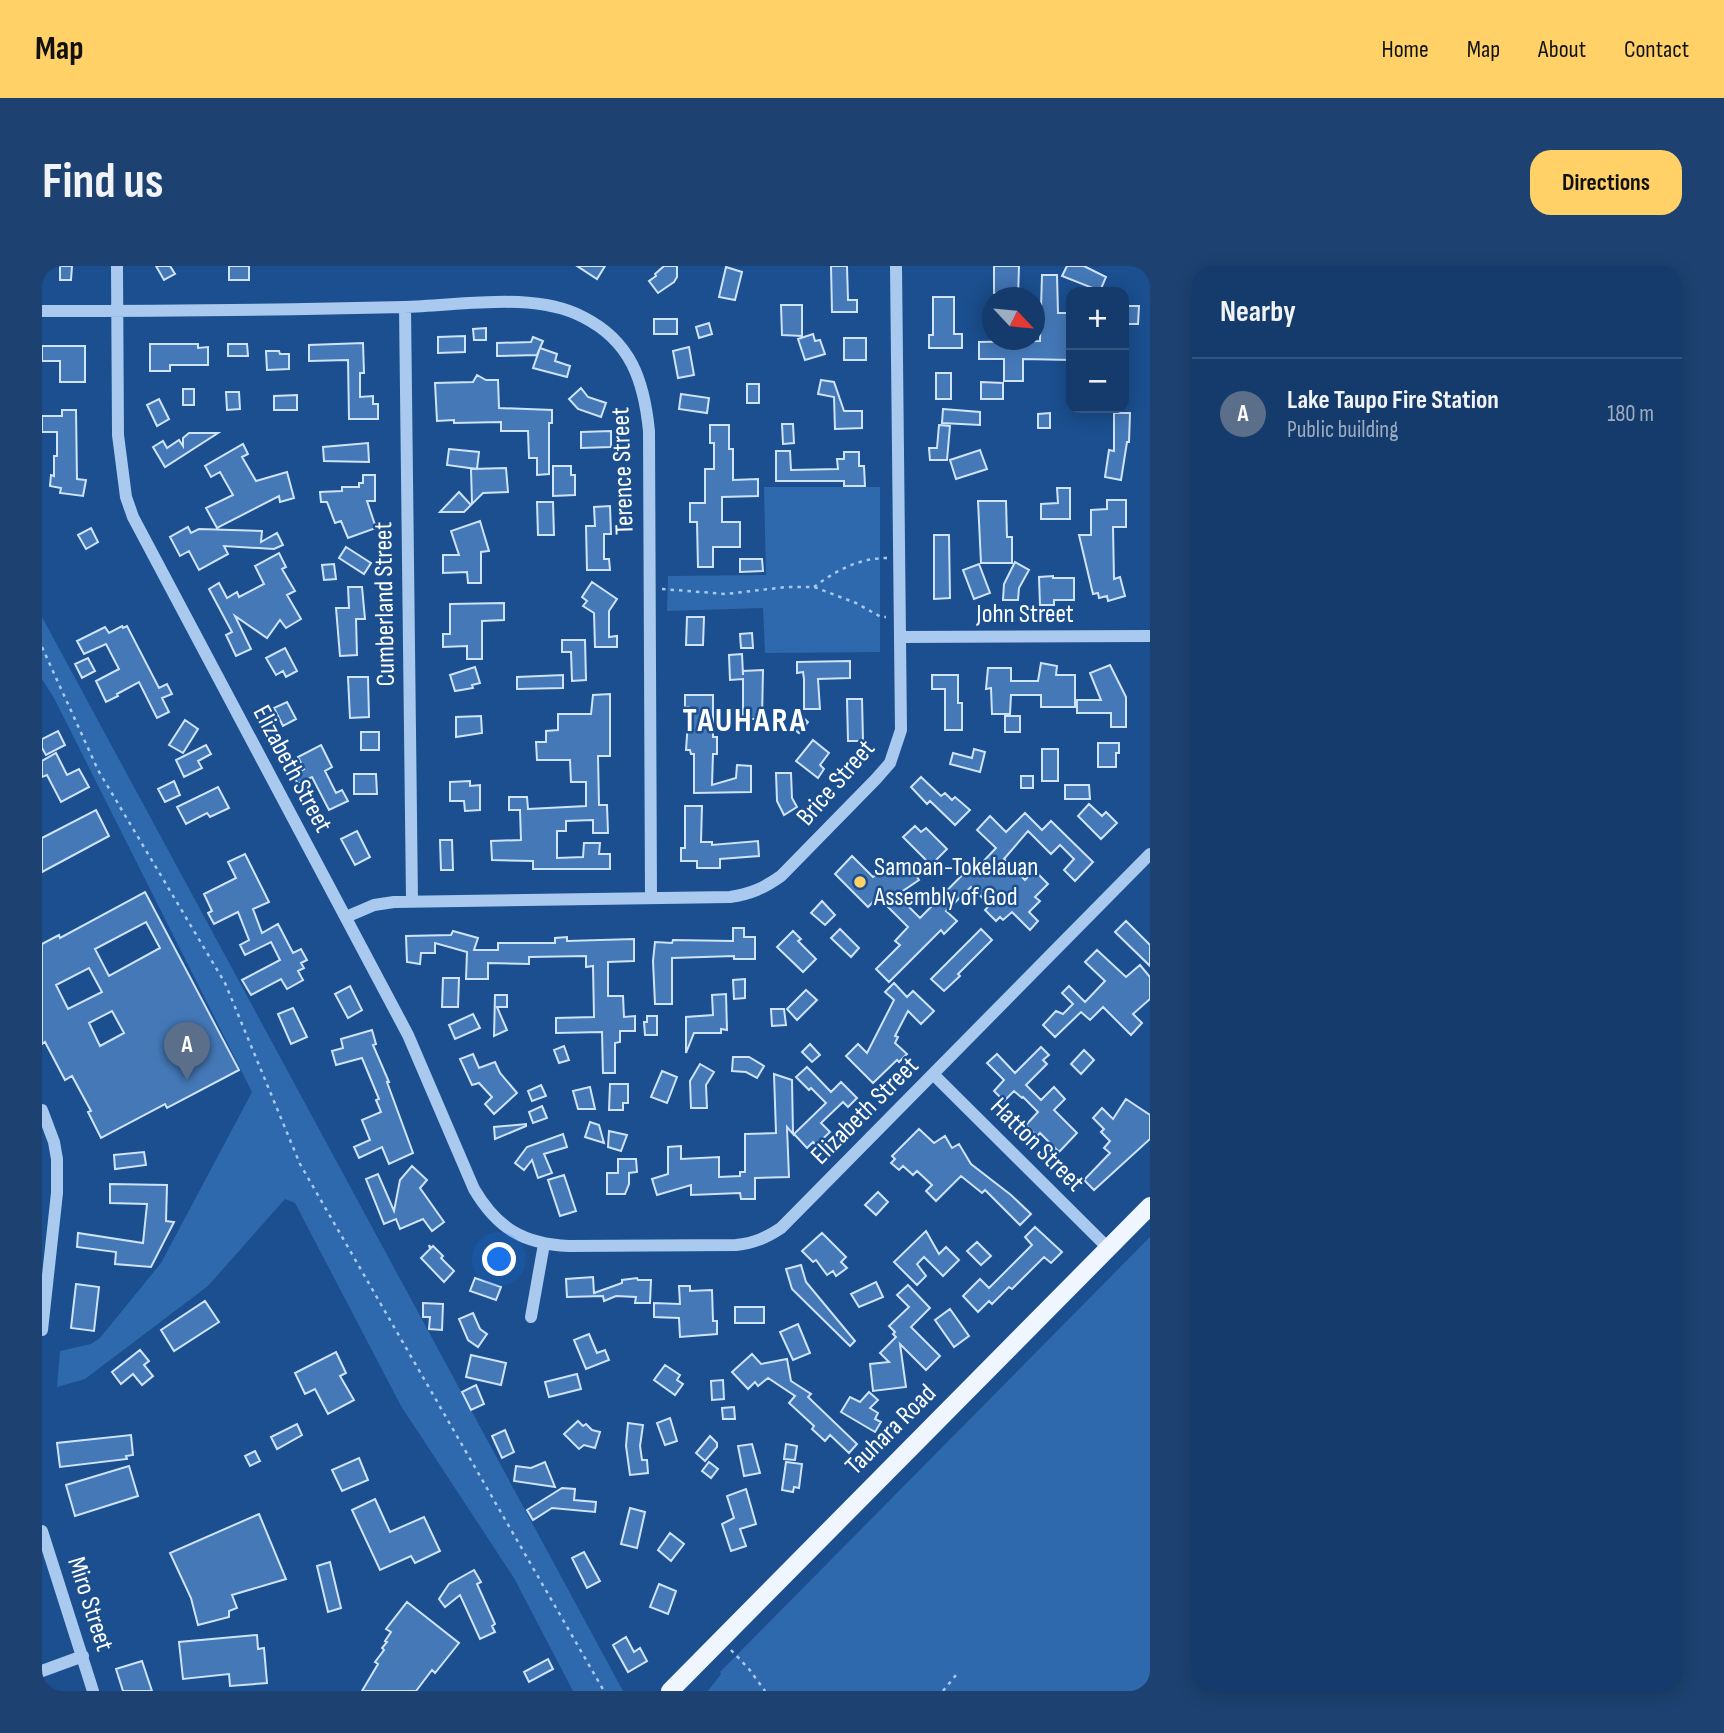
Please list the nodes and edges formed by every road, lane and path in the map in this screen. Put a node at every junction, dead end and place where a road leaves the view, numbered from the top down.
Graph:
1 (117, 266) edge
2 (896, 266) edge
3 (405, 307) junction
4 (42, 311) edge
5 (117, 311) junction
6 (900, 558) junction
7 (814, 587) junction
8 (648, 589) junction
9 (900, 617) junction
10 (1150, 636) edge
11 (901, 637) junction
12 (42, 647) edge
13 (1150, 855) edge
14 (651, 898) junction
15 (412, 901) junction
16 (346, 917) junction
17 (933, 1074) junction
18 (42, 1110) edge
19 (1150, 1206) edge
20 (544, 1244) junction
21 (1108, 1248) junction
22 (531, 1317) dead end
23 (42, 1329) edge
24 (42, 1531) edge
25 (721, 1639) junction
26 (83, 1656) junction
27 (42, 1671) edge
28 (956, 1675) dead end
29 (93, 1691) edge
30 (604, 1691) edge
31 (670, 1691) edge
32 (765, 1691) edge
33 (943, 1691) edge

1 - 5 street, Elizabeth Street
2 - 6 street, Brice Street
3 - 5 street, Terence Street
3 - 8 street, Terence Street
3 - 15 street, Cumberland Street
4 - 5 street, Terence Street
5 - 16 street, Elizabeth Street
6 - 7 path
6 - 9 street, Brice Street
7 - 8 path
7 - 9 path
8 - 14 street, Terence Street
9 - 11 street, Brice Street
10 - 11 street, John Street
11 - 14 street, Brice Street
12 - 30 path
13 - 17 street, Elizabeth Street
14 - 15 street, Brice Street
15 - 16 street, Brice Street
16 - 20 street, Elizabeth Street
17 - 20 street, Elizabeth Street
17 - 21 street, Hatton Street
18 - 23 street
19 - 21 main road, Tauhara Road
20 - 22 street
21 - 25 main road, Tauhara Road
24 - 26 street, Miro Street
25 - 31 main road, Tauhara Road
25 - 32 path
26 - 27 street
26 - 29 street, Miro Street
28 - 33 path

